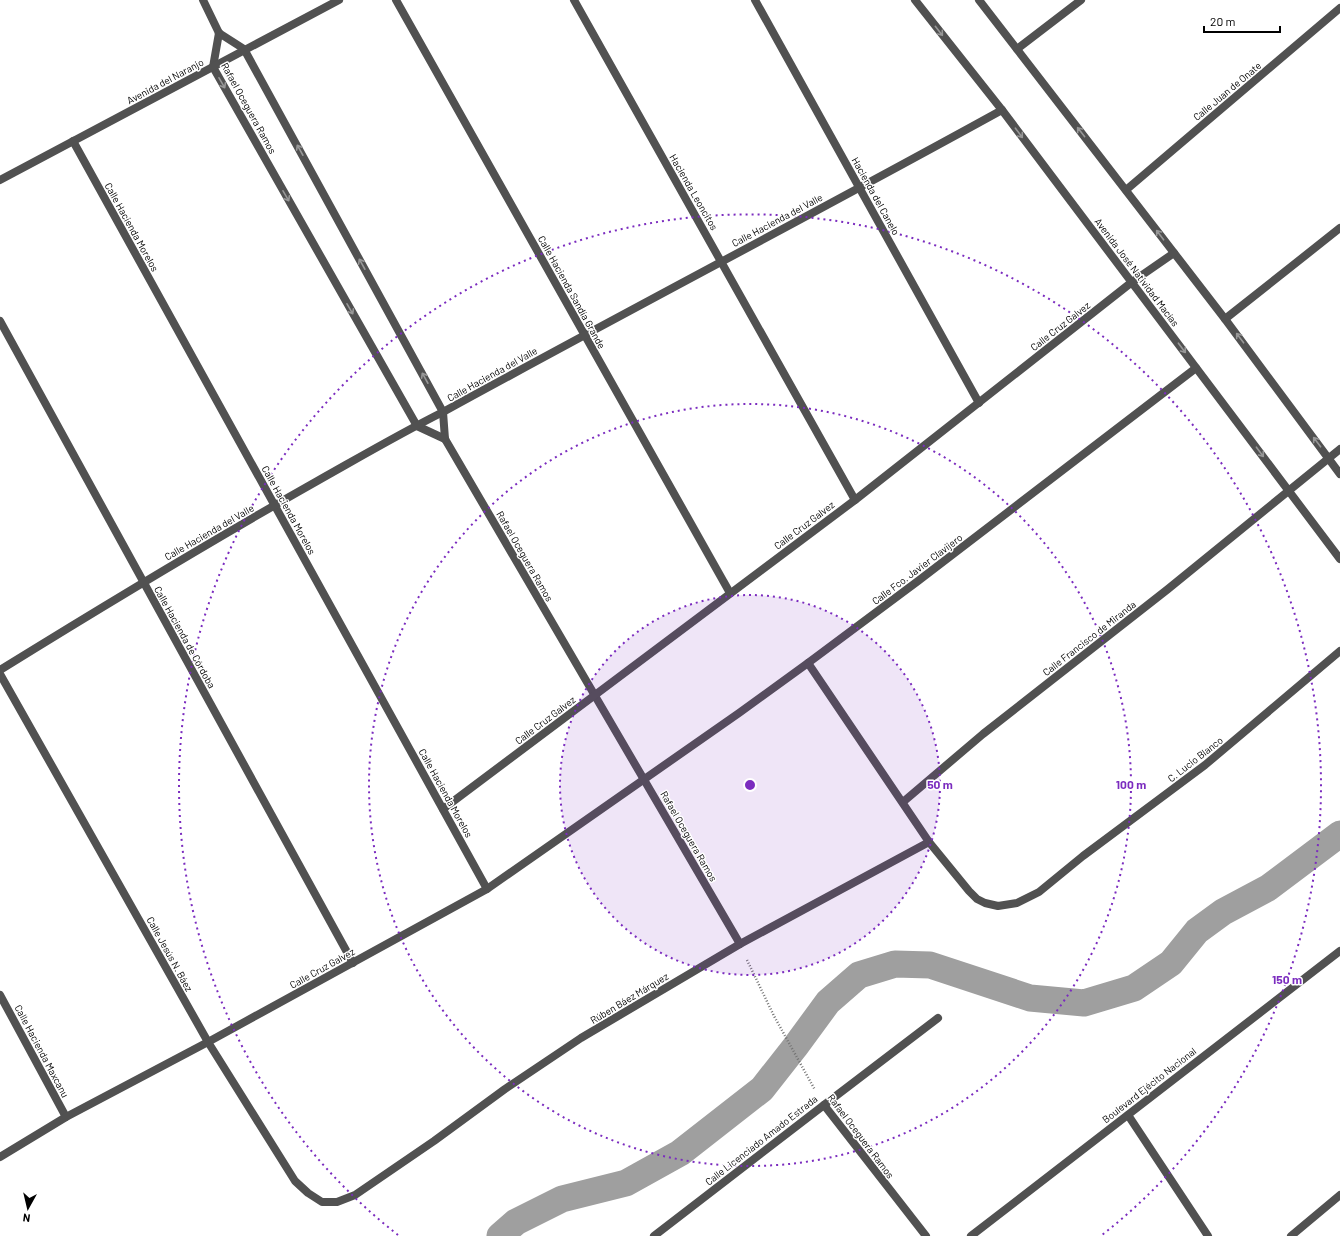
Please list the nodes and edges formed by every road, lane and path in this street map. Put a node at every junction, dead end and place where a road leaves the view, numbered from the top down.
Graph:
1 (203, 0) edge
2 (339, 0) edge
3 (396, 0) edge
4 (574, 0) edge
5 (755, 0) edge
6 (915, 0) edge
7 (979, 0) edge
8 (1081, 0) edge
9 (1340, 8) edge
10 (219, 33) junction
11 (1017, 49) junction
12 (244, 50) junction
13 (213, 67) junction
14 (1002, 110) junction
15 (73, 141) junction
16 (0, 180) edge
17 (860, 188) junction
18 (1126, 190) junction
19 (1340, 228) edge
20 (1174, 252) junction
21 (722, 261) junction
22 (1132, 282) junction
23 (1225, 319) junction
24 (0, 321) edge
25 (585, 335) junction
26 (1196, 368) junction
27 (979, 403) junction
28 (443, 412) junction
29 (417, 426) junction
30 (445, 439) junction
31 (1340, 449) edge
32 (1329, 458) junction
33 (1340, 474) edge
34 (1289, 491) junction
35 (855, 500) junction
36 (275, 505) junction
37 (1340, 559) edge
38 (143, 582) junction
39 (730, 593) junction
40 (1340, 651) edge
41 (808, 664) junction
42 (0, 670) edge
43 (0, 674) edge
44 (595, 695) junction
45 (644, 779) junction
46 (903, 802) junction
47 (443, 809) junction
48 (929, 842) junction
49 (487, 889) junction
50 (740, 944) junction
51 (1340, 951) edge
52 (353, 963) junction
53 (0, 995) edge
54 (938, 1018) dead end
55 (208, 1042) junction
56 (824, 1105) junction
57 (1128, 1115) junction
58 (66, 1117) junction
59 (0, 1157) edge
60 (355, 1195) joint
61 (1340, 1195) edge
62 (654, 1236) edge
63 (926, 1236) edge
64 (971, 1236) edge
65 (1208, 1236) edge
66 (1291, 1236) edge

1 - 10 street
2 - 12 street, Avenida del Naranjo
3 - 25 street, Calle Hacienda Sandía Grande
4 - 21 street, Hacienda Leoncitos
5 - 17 street, Hacienda del Canelo
6 -> 14 street, Avenida José Natividad Macías
7 - 11 street
8 - 11 street
9 - 18 street, Calle Juan de Onate
10 - 12 street, Rafael Oceguera Ramos
10 - 13 street, Rafael Oceguera Ramos
18 -> 11 street
12 - 13 street, Avenida del Naranjo
28 -> 12 street, Rafael Oceguera Ramos
13 - 15 street, Avenida del Naranjo
13 -> 29 street, Rafael Oceguera Ramos
14 - 17 street, Calle Hacienda del Valle
14 -> 22 street, Avenida José Natividad Macías
15 - 16 street, Avenida del Naranjo
15 - 36 street, Calle Hacienda Morelos
17 - 21 street, Calle Hacienda del Valle
17 - 27 street, Hacienda del Canelo
20 -> 18 street
19 - 23 street
20 - 22 street, Calle Cruz Galvez
20 - 23 street
21 - 25 street, Calle Hacienda del Valle
21 - 35 street, Hacienda Leoncitos
22 -> 26 street, Avenida José Natividad Macías
22 - 27 street, Calle Cruz Galvez
32 -> 23 street
24 - 38 street, Calle Hacienda de Córdoba
25 - 28 street, Calle Hacienda del Valle
25 - 39 street, Calle Hacienda Sandía Grande
26 -> 34 street, Avenida José Natividad Macías
26 - 41 street, Calle Fco. Javier Clavijero
27 - 35 street, Calle Cruz Galvez
28 - 29 street, Calle Hacienda del Valle
28 - 30 street, Rafael Oceguera Ramos
29 - 30 street
29 - 36 street, Calle Hacienda del Valle
30 - 44 street, Rafael Oceguera Ramos
31 - 32 street
32 - 33 street
32 - 34 street, Calle Francisco de Miranda
34 - 37 street, Avenida José Natividad Macías
34 - 46 street, Calle Francisco de Miranda
35 - 39 street, Calle Cruz Galvez
36 - 38 street, Calle Hacienda del Valle
36 - 47 street, Calle Hacienda Morelos
38 - 42 street, Calle Hacienda del Valle
38 - 52 street, Calle Hacienda de Córdoba
39 - 44 street, Calle Cruz Galvez
40 - 48 street, C. Lucio Blanco
41 - 45 street, Calle Fco. Javier Clavijero
41 - 46 street, C. Lucio Blanco
43 - 55 street, Calle Jesús N. Báez
44 - 45 street, Rafael Oceguera Ramos
44 - 47 street, Calle Cruz Galvez
45 - 49 street, Calle Cruz Galvez
45 - 50 street, Rafael Oceguera Ramos
46 - 48 street, C. Lucio Blanco
47 - 49 street, Calle Hacienda Morelos
48 - 50 street, Rúben Báez Márquez
49 - 52 street, Calle Cruz Galvez
50 - 56 path, Rafael Oceguera Ramos
50 - 60 street, Rúben Báez Márquez
51 - 57 street, Boulevard Ejécito Nacional
52 - 55 street, Calle Cruz Galvez
53 - 58 street, Calle Hacienda Maxcanu
54 - 56 street, Calle Licenciado Amado Estrada
55 - 58 street, Calle Cruz Galvez
55 - 60 street, Calle Jesús N. Báez
56 - 62 street, Calle Licenciado Amado Estrada
56 - 63 street, Rafael Oceguera Ramos
57 - 64 street, Boulevard Ejécito Nacional
57 - 65 street
58 - 59 street, Calle Cruz Galvez
61 - 66 street

